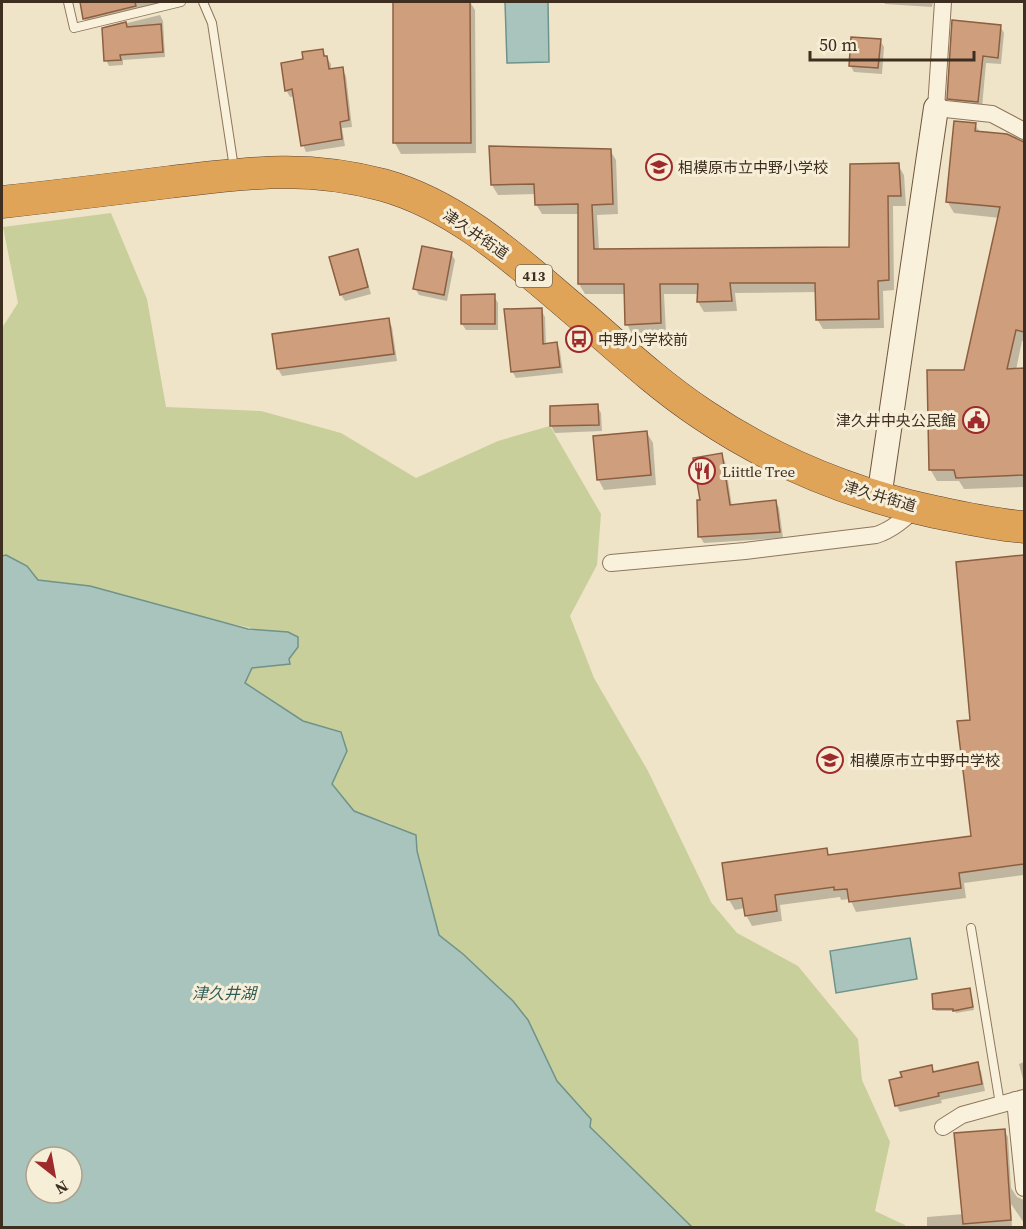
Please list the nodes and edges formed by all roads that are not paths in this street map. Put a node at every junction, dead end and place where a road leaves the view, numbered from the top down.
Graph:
1 (68, 2) edge
2 (181, 2) edge
3 (203, 2) edge
4 (943, 2) edge
5 (936, 108) junction
6 (1024, 131) edge
7 (235, 175) junction
8 (2, 202) edge
9 (879, 498) junction
10 (916, 507) junction
11 (1024, 527) edge
12 (611, 563) dead end
13 (971, 928) dead end
14 (1013, 1101) edge
15 (943, 1127) dead end
16 (1024, 1188) edge

1 - 2 lane
3 - 7 lane
4 - 5 street
5 - 6 street
5 - 9 street
7 - 8 highway, 津久井街道 / 413
7 - 9 highway, 津久井街道 / 413
9 - 10 highway, 津久井街道 / 413
10 - 11 highway, 津久井街道 / 413
10 - 12 street
13 - 14 lane
14 - 15 street
14 - 16 street

